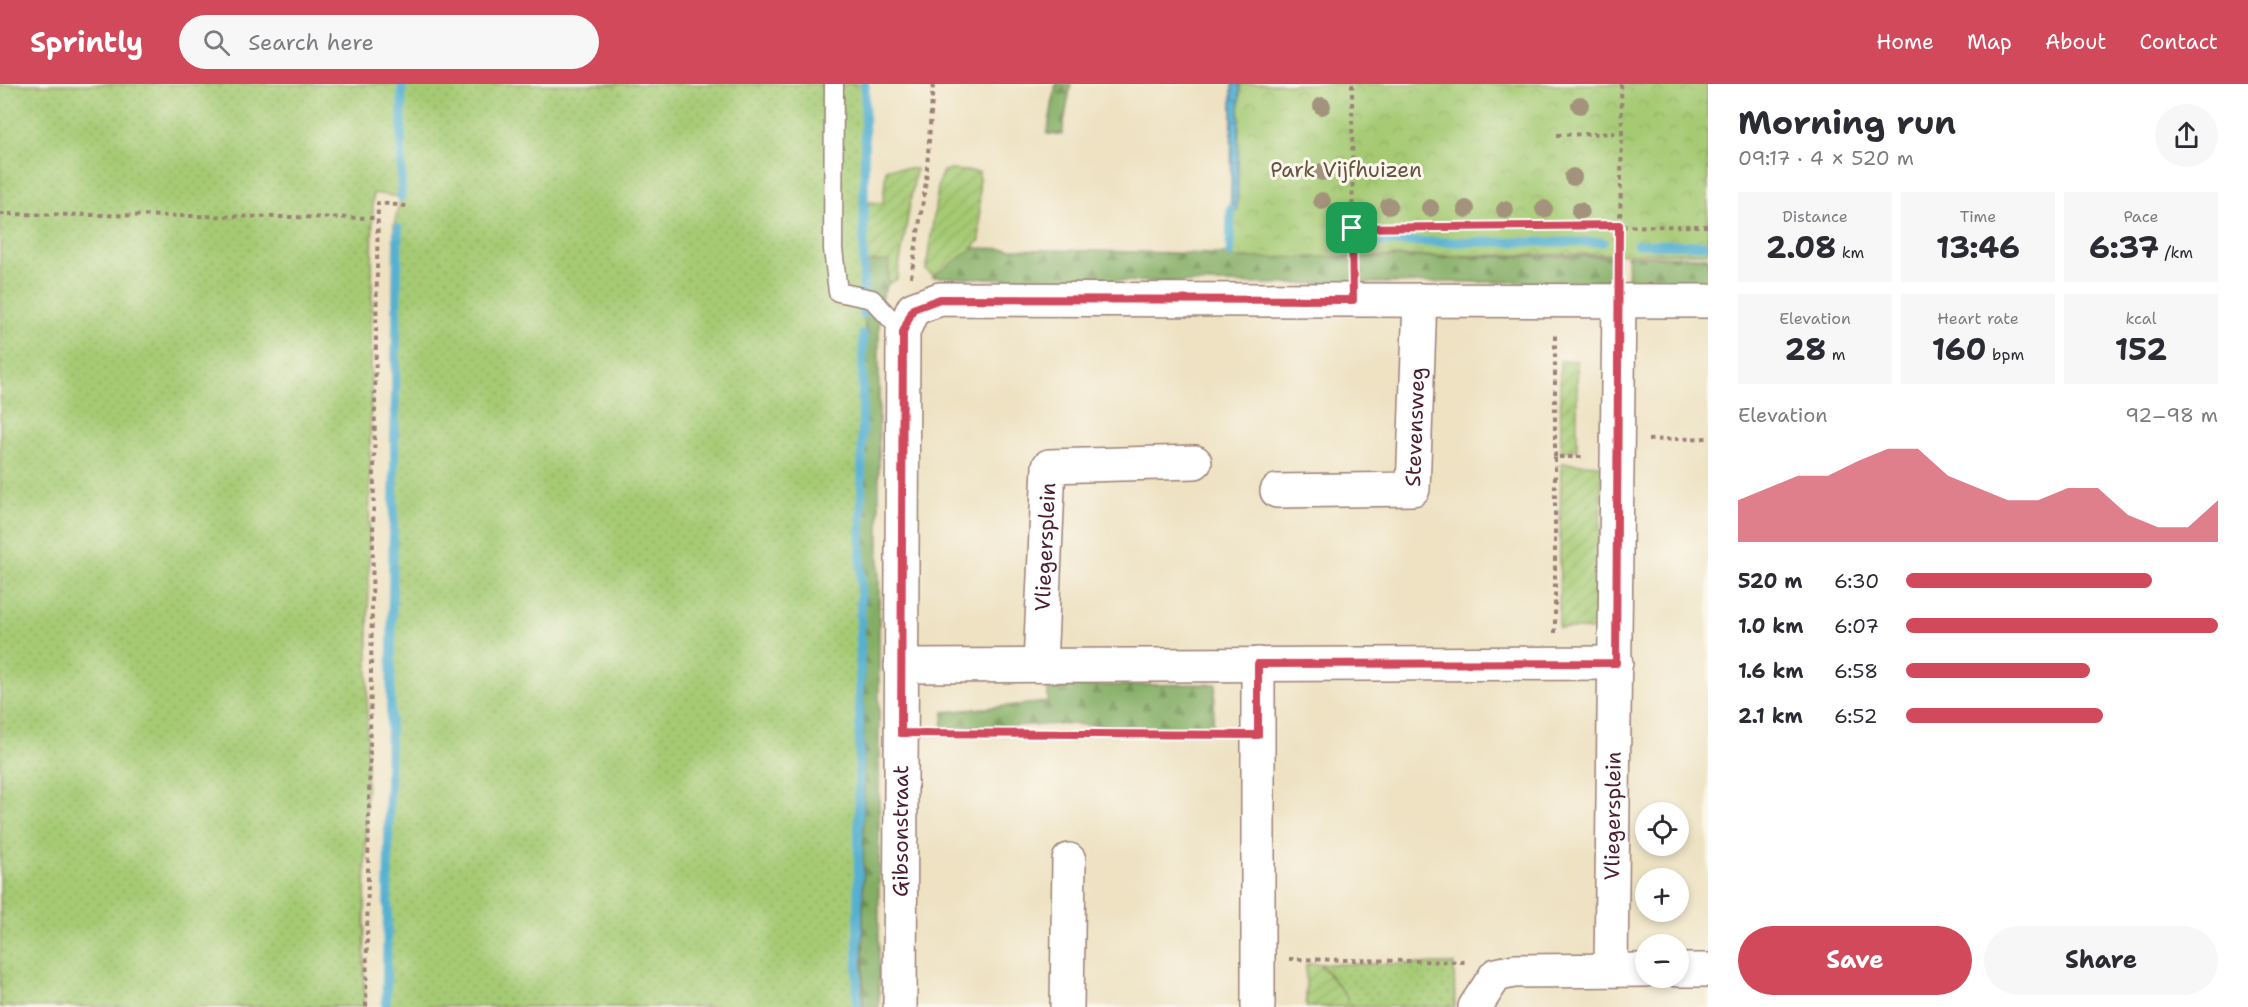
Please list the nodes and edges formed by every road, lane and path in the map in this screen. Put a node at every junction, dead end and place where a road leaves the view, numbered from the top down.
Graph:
1 (834, 84) edge
2 (933, 84) edge
3 (1352, 84) edge
4 (1621, 84) edge
5 (1622, 133) junction
6 (1557, 135) dead end
7 (407, 206) dead end
8 (0, 214) edge
9 (378, 218) junction
10 (1619, 225) junction
11 (1708, 226) edge
12 (1352, 228) junction
13 (911, 276) dead end
14 (1353, 300) junction
15 (1420, 300) junction
16 (1555, 301) junction
17 (1619, 301) junction
18 (1708, 301) edge
19 (903, 332) junction
20 (1708, 438) edge
21 (1618, 449) junction
22 (1555, 457) junction
23 (1195, 462) dead end
24 (1277, 491) dead end
25 (1555, 663) junction
26 (1616, 663) junction
27 (1258, 664) junction
28 (1040, 665) junction
29 (901, 666) junction
30 (901, 733) junction
31 (1258, 735) junction
32 (1069, 860) dead end
33 (1258, 958) junction
34 (1611, 969) junction
35 (1635, 970) edge
36 (1689, 970) edge
37 (1708, 970) edge
38 (1496, 975) junction
39 (366, 1007) edge
40 (900, 1007) edge
41 (1067, 1007) edge
42 (1258, 1007) edge
43 (1475, 1007) edge

1 - 19 lane
2 - 13 path
3 - 12 path
4 - 5 path
5 - 6 path
5 - 10 path
7 - 9 path
8 - 9 path
9 - 39 path
10 - 11 path
10 - 12 path
10 - 17 path
12 - 14 path
14 - 15 street
14 - 19 street
15 - 16 street
15 - 24 street, Stevensweg
16 - 17 street
16 - 22 path
17 - 18 street
17 - 21 street, Vliegersplein
19 - 29 street, Gibsonstraat
20 - 21 path
21 - 22 path
21 - 26 street, Vliegersplein
22 - 25 path
23 - 28 street, Vliegersplein
25 - 26 street
25 - 27 street
26 - 34 street, Vliegersplein
27 - 28 street
27 - 31 street
28 - 29 street
29 - 30 street, Gibsonstraat
30 - 31 path
30 - 40 street, Gibsonstraat
31 - 33 street
32 - 41 street
33 - 38 path
33 - 42 street
34 - 35 street
34 - 38 street
36 - 37 street
38 - 43 street

